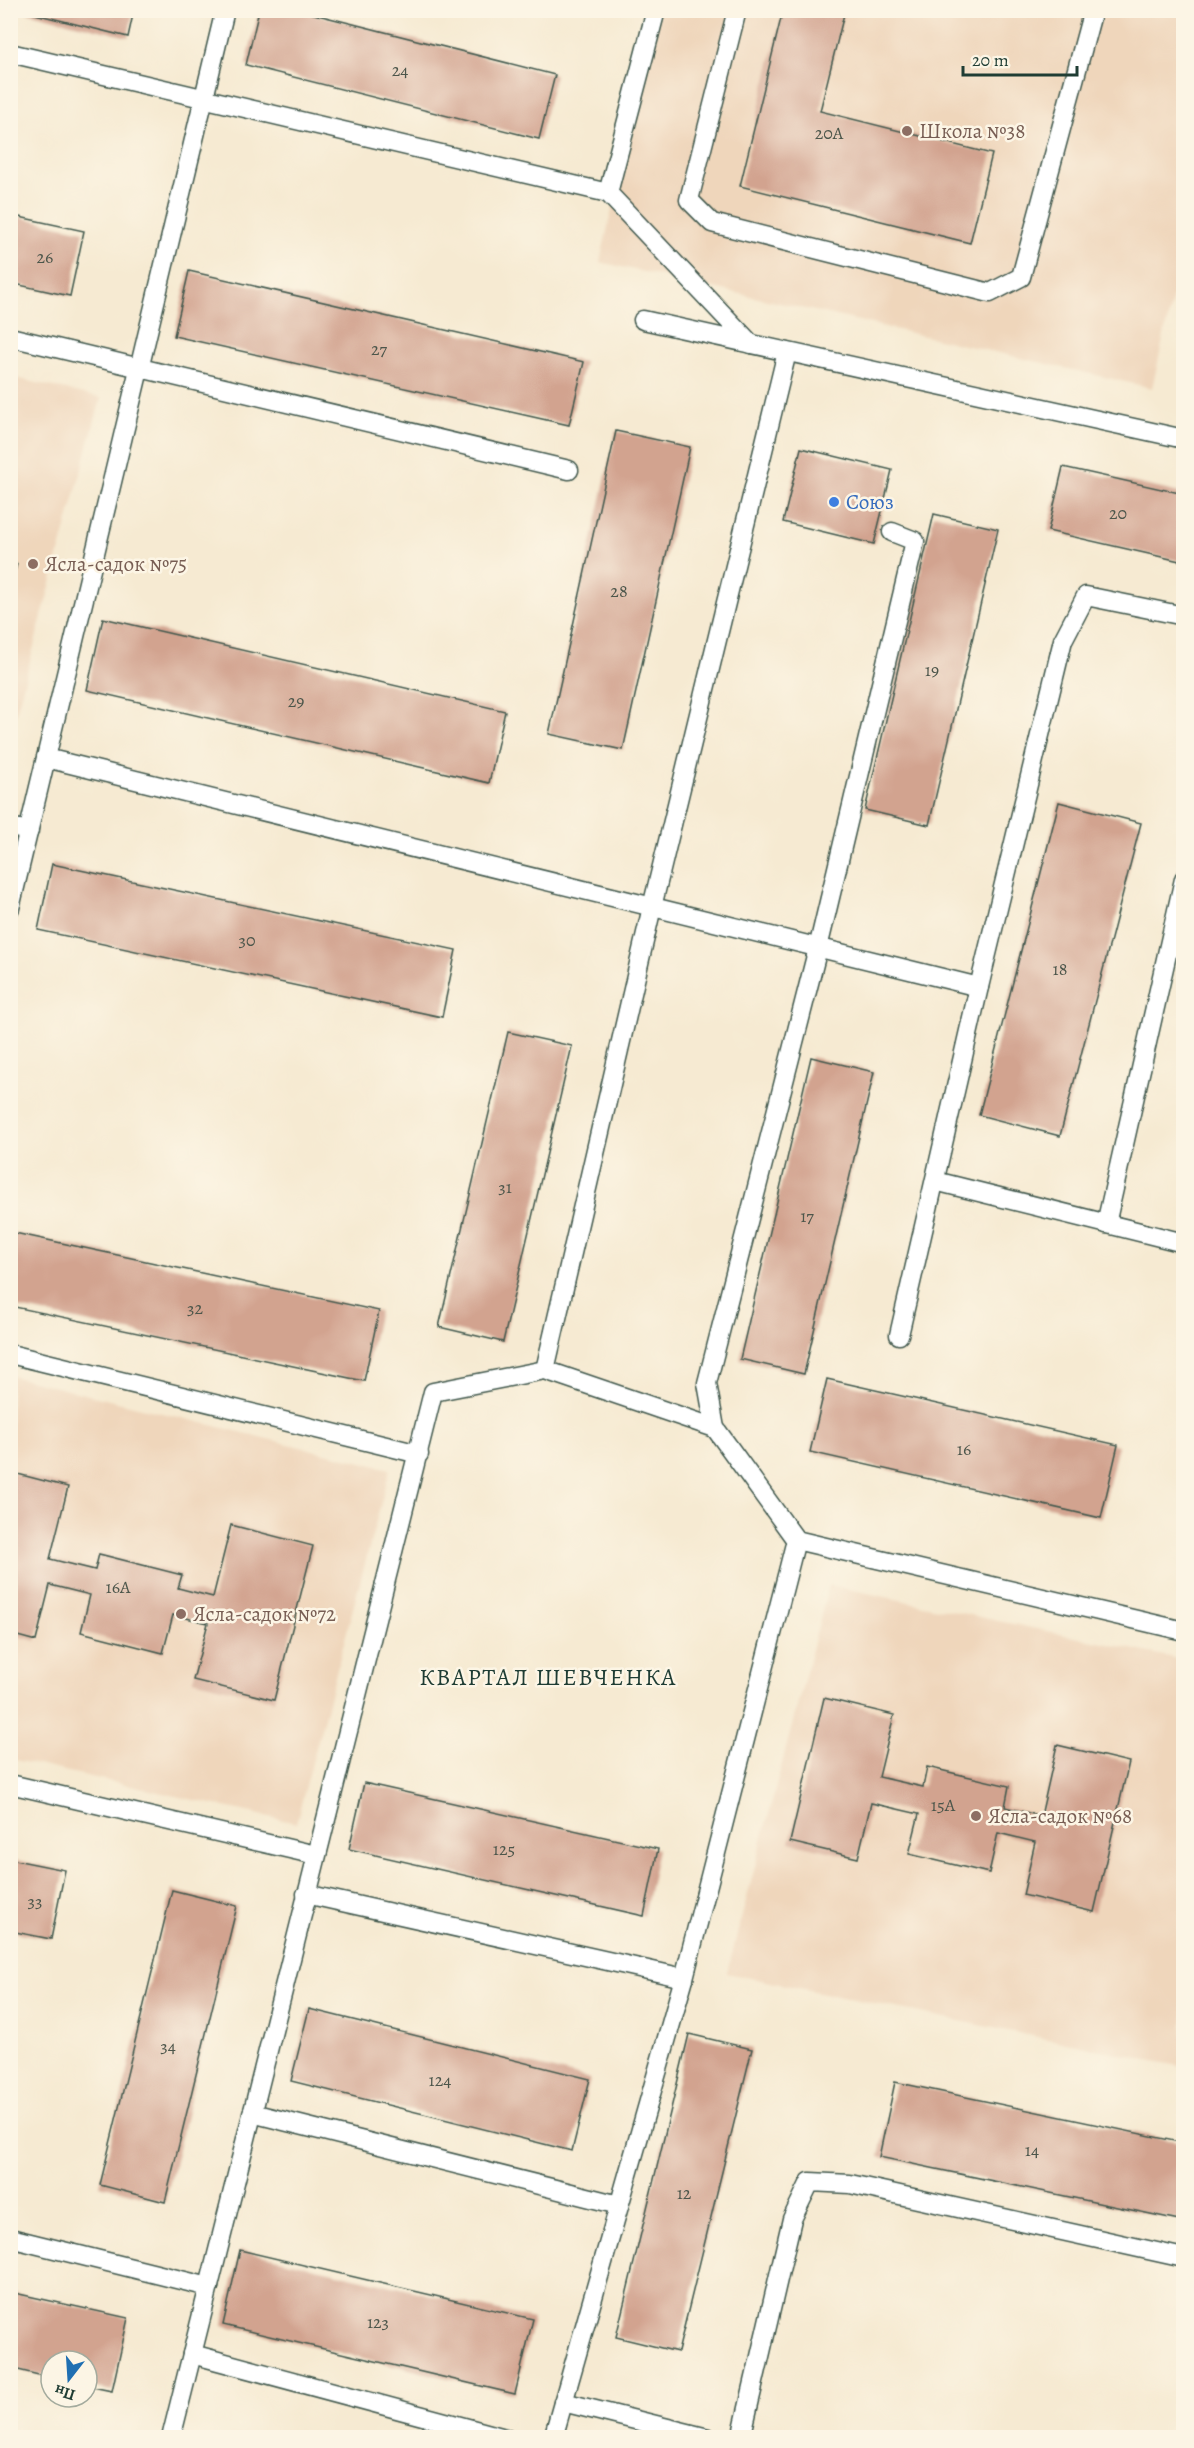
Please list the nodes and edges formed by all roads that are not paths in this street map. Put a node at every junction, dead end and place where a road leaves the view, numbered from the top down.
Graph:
1 (225, 10) edge
2 (656, 10) edge
3 (737, 10) edge
4 (1093, 10) edge
5 (10, 53) edge
6 (204, 100) junction
7 (608, 193) junction
8 (643, 320) dead end
9 (10, 337) edge
10 (750, 344) junction
11 (787, 352) junction
12 (140, 368) junction
13 (1184, 439) edge
14 (569, 470) dead end
15 (892, 532) dead end
16 (1184, 616) edge
17 (46, 758) junction
18 (10, 827) edge
19 (29, 831) junction
20 (1184, 879) edge
21 (652, 907) junction
22 (10, 908) edge
23 (818, 948) junction
24 (979, 987) junction
25 (935, 1180) junction
26 (1106, 1224) junction
27 (1184, 1243) edge
28 (899, 1335) dead end
29 (10, 1354) edge
30 (545, 1370) junction
31 (715, 1428) junction
32 (419, 1454) junction
33 (796, 1540) junction
34 (1184, 1631) edge
35 (10, 1784) edge
36 (316, 1855) junction
37 (306, 1894) junction
38 (684, 1978) junction
39 (252, 2113) junction
40 (619, 2205) junction
41 (10, 2238) edge
42 (1184, 2258) edge
43 (209, 2287) junction
44 (192, 2354) junction
45 (563, 2402) junction
46 (171, 2438) edge
47 (505, 2438) edge
48 (553, 2438) edge
49 (708, 2438) edge
50 (741, 2438) edge

1 - 6 lane
2 - 7 lane
3 - 4 lane
5 - 6 lane
6 - 7 lane
6 - 12 lane
7 - 10 lane
8 - 10 lane
9 - 12 lane
10 - 11 lane
11 - 13 lane
11 - 21 lane
12 - 14 lane
12 - 17 lane
15 - 23 lane
16 - 24 lane
17 - 19 lane
17 - 21 lane
18 - 19 lane
19 - 22 lane
20 - 26 lane
21 - 23 lane
21 - 30 lane
23 - 24 lane
23 - 31 lane
24 - 25 lane
25 - 26 lane
25 - 28 lane
26 - 27 lane
29 - 32 lane
30 - 31 lane
30 - 32 lane
31 - 33 lane
32 - 36 lane
33 - 34 lane
33 - 38 lane
35 - 36 lane
36 - 37 lane
37 - 38 lane
37 - 39 lane
38 - 40 lane
39 - 40 lane
39 - 43 lane
40 - 45 lane
41 - 43 lane
42 - 50 lane
43 - 44 lane
44 - 46 lane
44 - 47 lane
45 - 48 lane
45 - 49 lane

